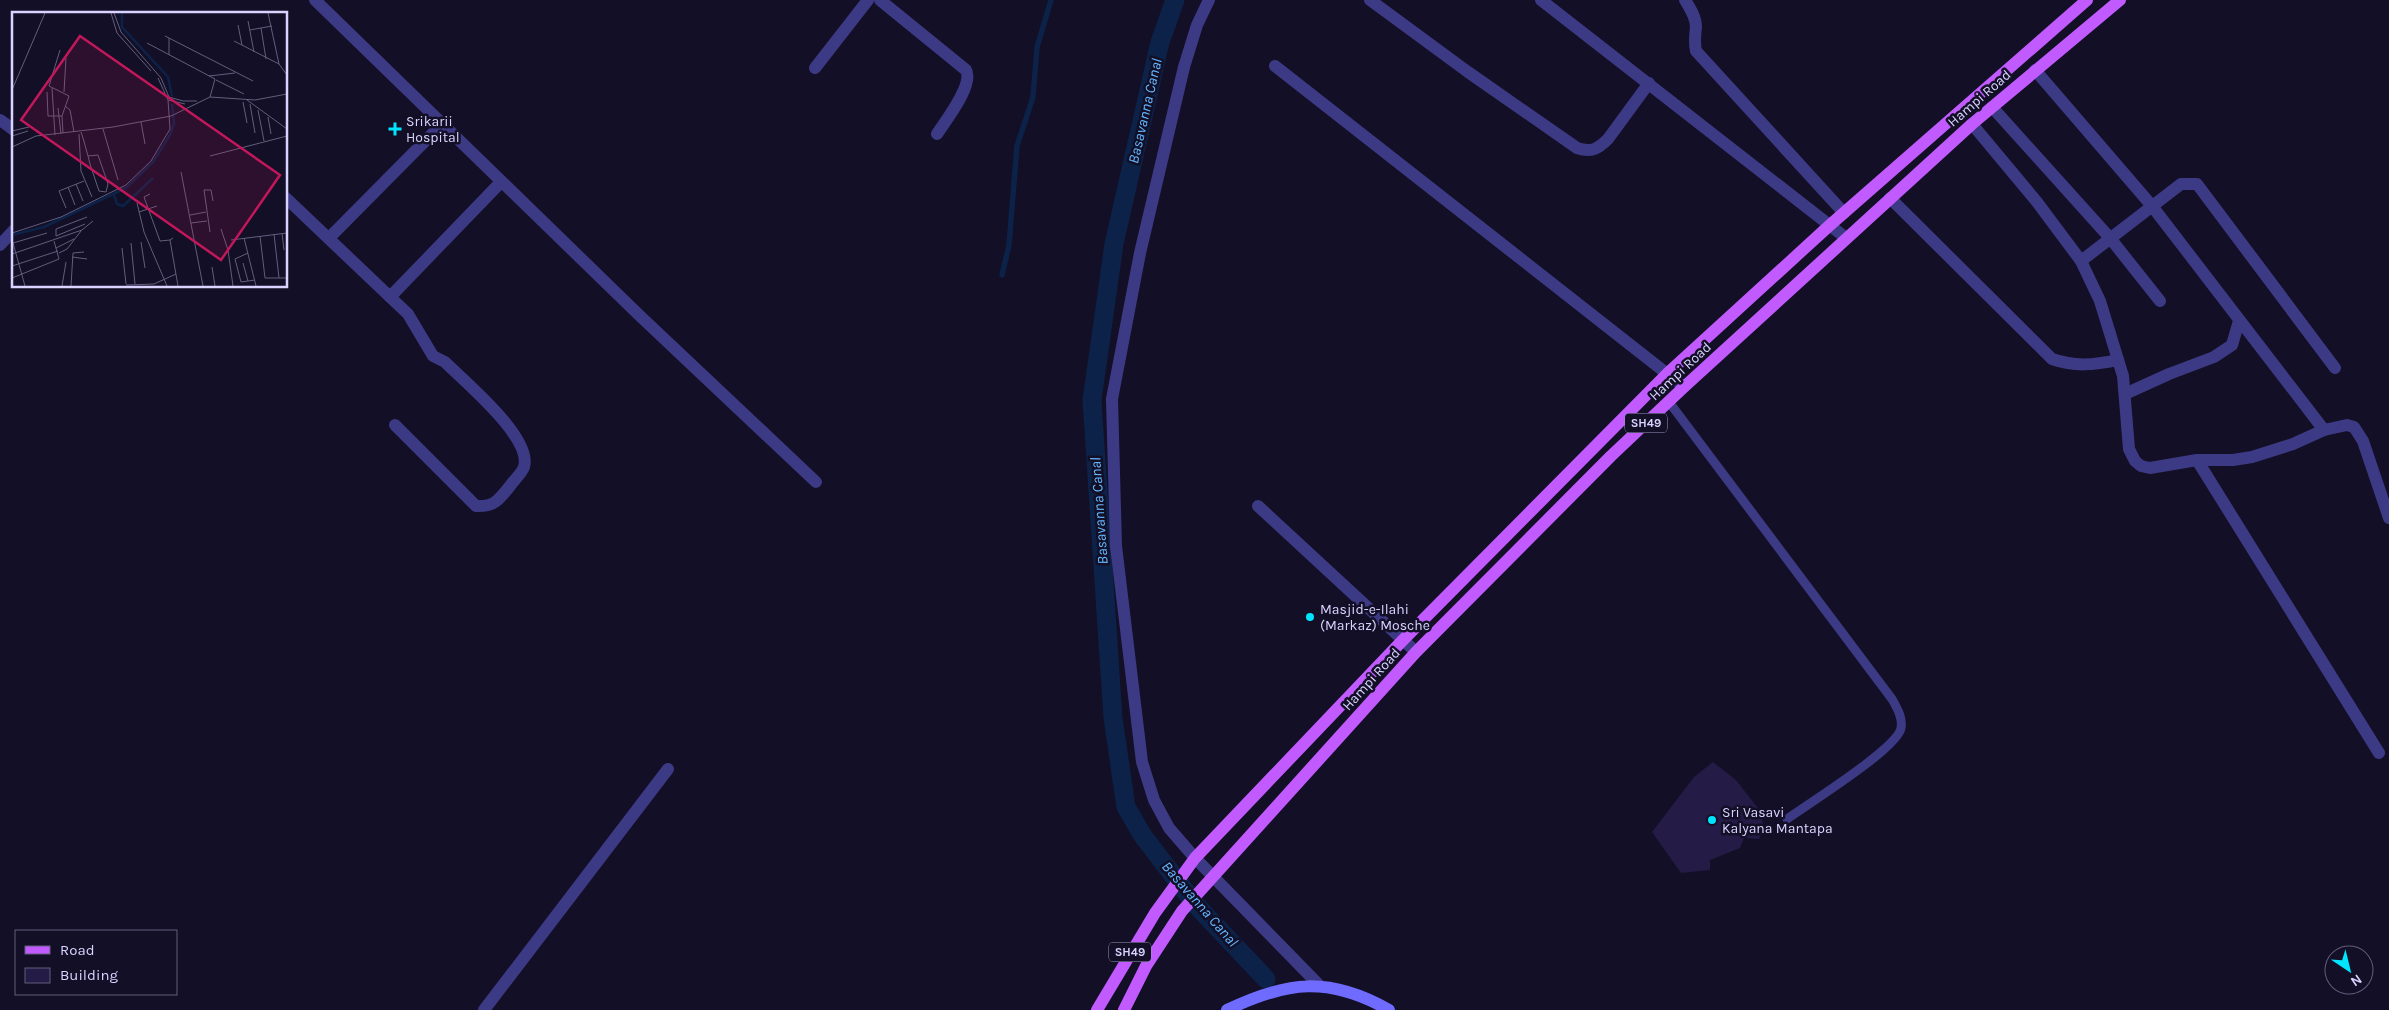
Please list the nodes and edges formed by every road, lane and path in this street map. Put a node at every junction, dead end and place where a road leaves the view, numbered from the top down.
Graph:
1 (315, 0) edge
2 (868, 0) edge
3 (880, 0) edge
4 (1209, 0) edge
5 (1370, 0) edge
6 (1541, 0) edge
7 (1685, 0) edge
8 (2087, 0) edge
9 (2120, 0) edge
10 (1275, 66) dead end
11 (814, 68) dead end
12 (2035, 70) junction
13 (1650, 83) junction
14 (1992, 107) junction
15 (0, 120) edge
16 (442, 124) junction
17 (1972, 124) junction
18 (12, 129) edge
19 (937, 134) dead end
20 (502, 182) junction
21 (1890, 198) junction
22 (288, 200) edge
23 (2152, 206) junction
24 (1844, 213) junction
25 (1830, 225) junction
26 (12, 232) edge
27 (330, 237) junction
28 (1846, 238) junction
29 (2110, 238) junction
30 (0, 245) edge
31 (2081, 261) junction
32 (390, 296) junction
33 (2160, 301) dead end
34 (2239, 321) junction
35 (2118, 360) junction
36 (2335, 368) dead end
37 (1668, 373) junction
38 (1684, 387) junction
39 (2125, 394) junction
40 (1669, 402) junction
41 (395, 425) dead end
42 (2324, 430) junction
43 (2197, 460) junction
44 (816, 482) dead end
45 (1258, 506) dead end
46 (2389, 518) edge
47 (1403, 640) junction
48 (1416, 652) junction
49 (2379, 753) dead end
50 (668, 769) dead end
51 (1787, 819) dead end
52 (1191, 863) junction
53 (1210, 878) junction
54 (1319, 985) junction
55 (484, 1010) edge
56 (1097, 1010) edge
57 (1124, 1010) edge
58 (1227, 1010) edge
59 (1389, 1010) edge

1 - 16 street
2 - 11 street
3 - 19 street
4 - 52 street
5 - 13 street
6 - 13 street
7 - 24 street
8 - 24 main road, SH49
9 - 12 main road, Hampi Road / SH49
10 - 37 street
12 - 14 main road, Hampi Road / SH49
12 - 23 street
13 - 25 street
14 - 17 main road, Hampi Road / SH49
14 - 29 street
15 - 18 street
16 - 20 street
16 - 27 street
17 - 21 main road, Hampi Road / SH49
17 - 31 street
20 - 32 street
20 - 44 street
21 - 28 main road, Hampi Road / SH49
21 - 35 street
22 - 27 street
23 - 29 street
23 - 34 street
23 - 36 street
24 - 25 main road, SH49
25 - 28 street
25 - 37 main road, SH49
26 - 30 street
27 - 32 street
28 - 38 main road, Hampi Road / SH49
29 - 31 street
29 - 33 street
31 - 35 street
32 - 41 street
34 - 39 street
34 - 42 street
35 - 39 street
37 - 38 street
37 - 47 main road, SH49
38 - 40 main road, Hampi Road / SH49
39 - 43 street
40 - 48 main road, Hampi Road / SH49
40 - 51 lane
42 - 43 street
42 - 46 street
43 - 49 street
45 - 47 street
47 - 48 street
47 - 52 main road, SH49
48 - 53 main road, Hampi Road / SH49
50 - 55 street
52 - 53 street
52 - 56 main road, SH49
53 - 54 street
53 - 57 main road, SH49
54 - 58 main road
54 - 59 main road

